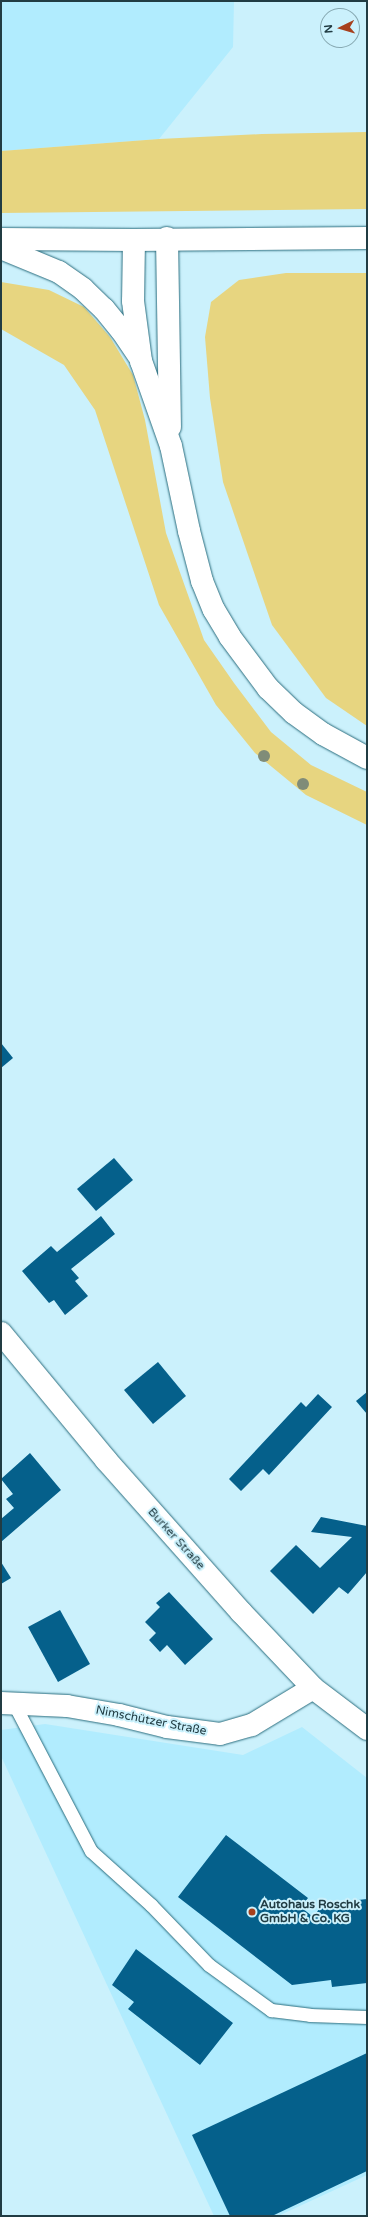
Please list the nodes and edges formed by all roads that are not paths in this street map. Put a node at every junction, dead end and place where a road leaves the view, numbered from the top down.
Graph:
1 (167, 238) junction
2 (367, 238) edge
3 (1, 239) edge
4 (134, 240) junction
5 (1, 248) edge
6 (141, 361) junction
7 (171, 446) junction
8 (367, 758) edge
9 (1, 1333) edge
10 (313, 1688) junction
11 (7, 1704) edge
12 (367, 1729) edge
13 (367, 2017) edge

1 - 2 main road
1 - 4 main road
1 - 7 main road
3 - 4 main road
4 - 6 main road
5 - 6 main road
6 - 7 main road
7 - 8 main road
9 - 10 main road, Burker Straße
10 - 11 main road, Nimschützer Straße
10 - 12 main road, Burker Straße
11 - 13 lane

